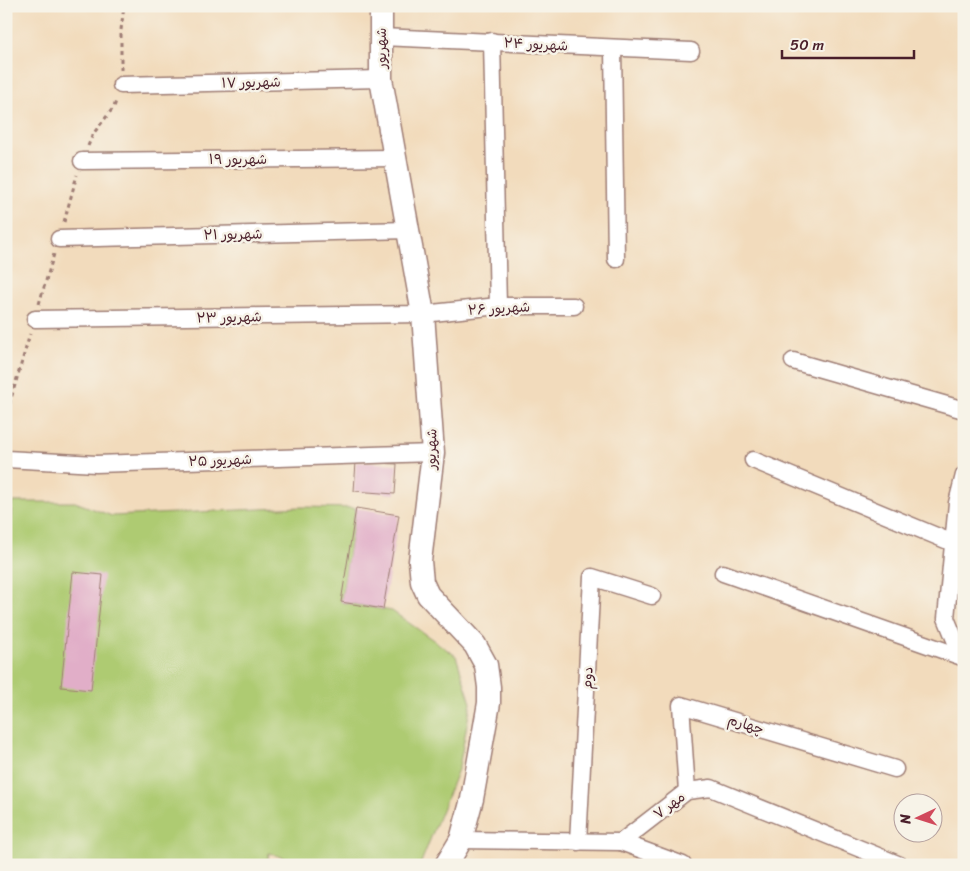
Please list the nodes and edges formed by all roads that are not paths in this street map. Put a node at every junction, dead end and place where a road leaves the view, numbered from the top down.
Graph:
1 (382, 6) edge
2 (381, 37) junction
3 (492, 42) junction
4 (613, 48) junction
5 (691, 51) dead end
6 (381, 79) junction
7 (121, 85) dead end
8 (395, 158) junction
9 (82, 160) dead end
10 (408, 230) junction
11 (59, 239) dead end
12 (616, 259) dead end
13 (498, 306) junction
14 (574, 306) dead end
15 (423, 314) junction
16 (35, 319) dead end
17 (793, 361) dead end
18 (964, 410) edge
19 (433, 453) junction
20 (6, 459) edge
21 (753, 460) dead end
22 (964, 475) edge
23 (960, 504) edge
24 (953, 543) junction
25 (957, 567) edge
26 (723, 573) dead end
27 (652, 596) dead end
28 (963, 658) edge
29 (894, 769) dead end
30 (687, 791) junction
31 (460, 840) junction
32 (578, 842) junction
33 (621, 842) junction
34 (446, 865) edge
35 (683, 865) edge
36 (900, 865) edge

1 - 2 street, شهریور
2 - 3 street, شهریور ۲۴
2 - 6 street, شهریور
3 - 4 street, شهریور ۲۴
3 - 13 street
4 - 5 street, شهریور ۲۴
4 - 12 street
6 - 7 street, شهریور ۱۷
6 - 8 street, شهریور
8 - 9 street, شهریور ۱۹
8 - 10 street, شهریور
10 - 11 street, شهریور ۲۱
10 - 15 street, شهریور
13 - 14 street, شهریور ۲۶
13 - 15 street, شهریور ۲۶
15 - 16 street, شهریور ۲۳
15 - 19 street, شهریور
17 - 18 street
19 - 20 street, شهریور ۲۵
19 - 31 street, شهریور
21 - 24 street
22 - 23 street
23 - 24 street
24 - 25 street
25 - 28 street
26 - 28 street
27 - 32 street, دوم
29 - 30 street, چهارم
30 - 33 street, مهر ۷
30 - 36 street, مهر ۷
31 - 32 street
31 - 34 street, شهریور
32 - 33 street
33 - 35 street

